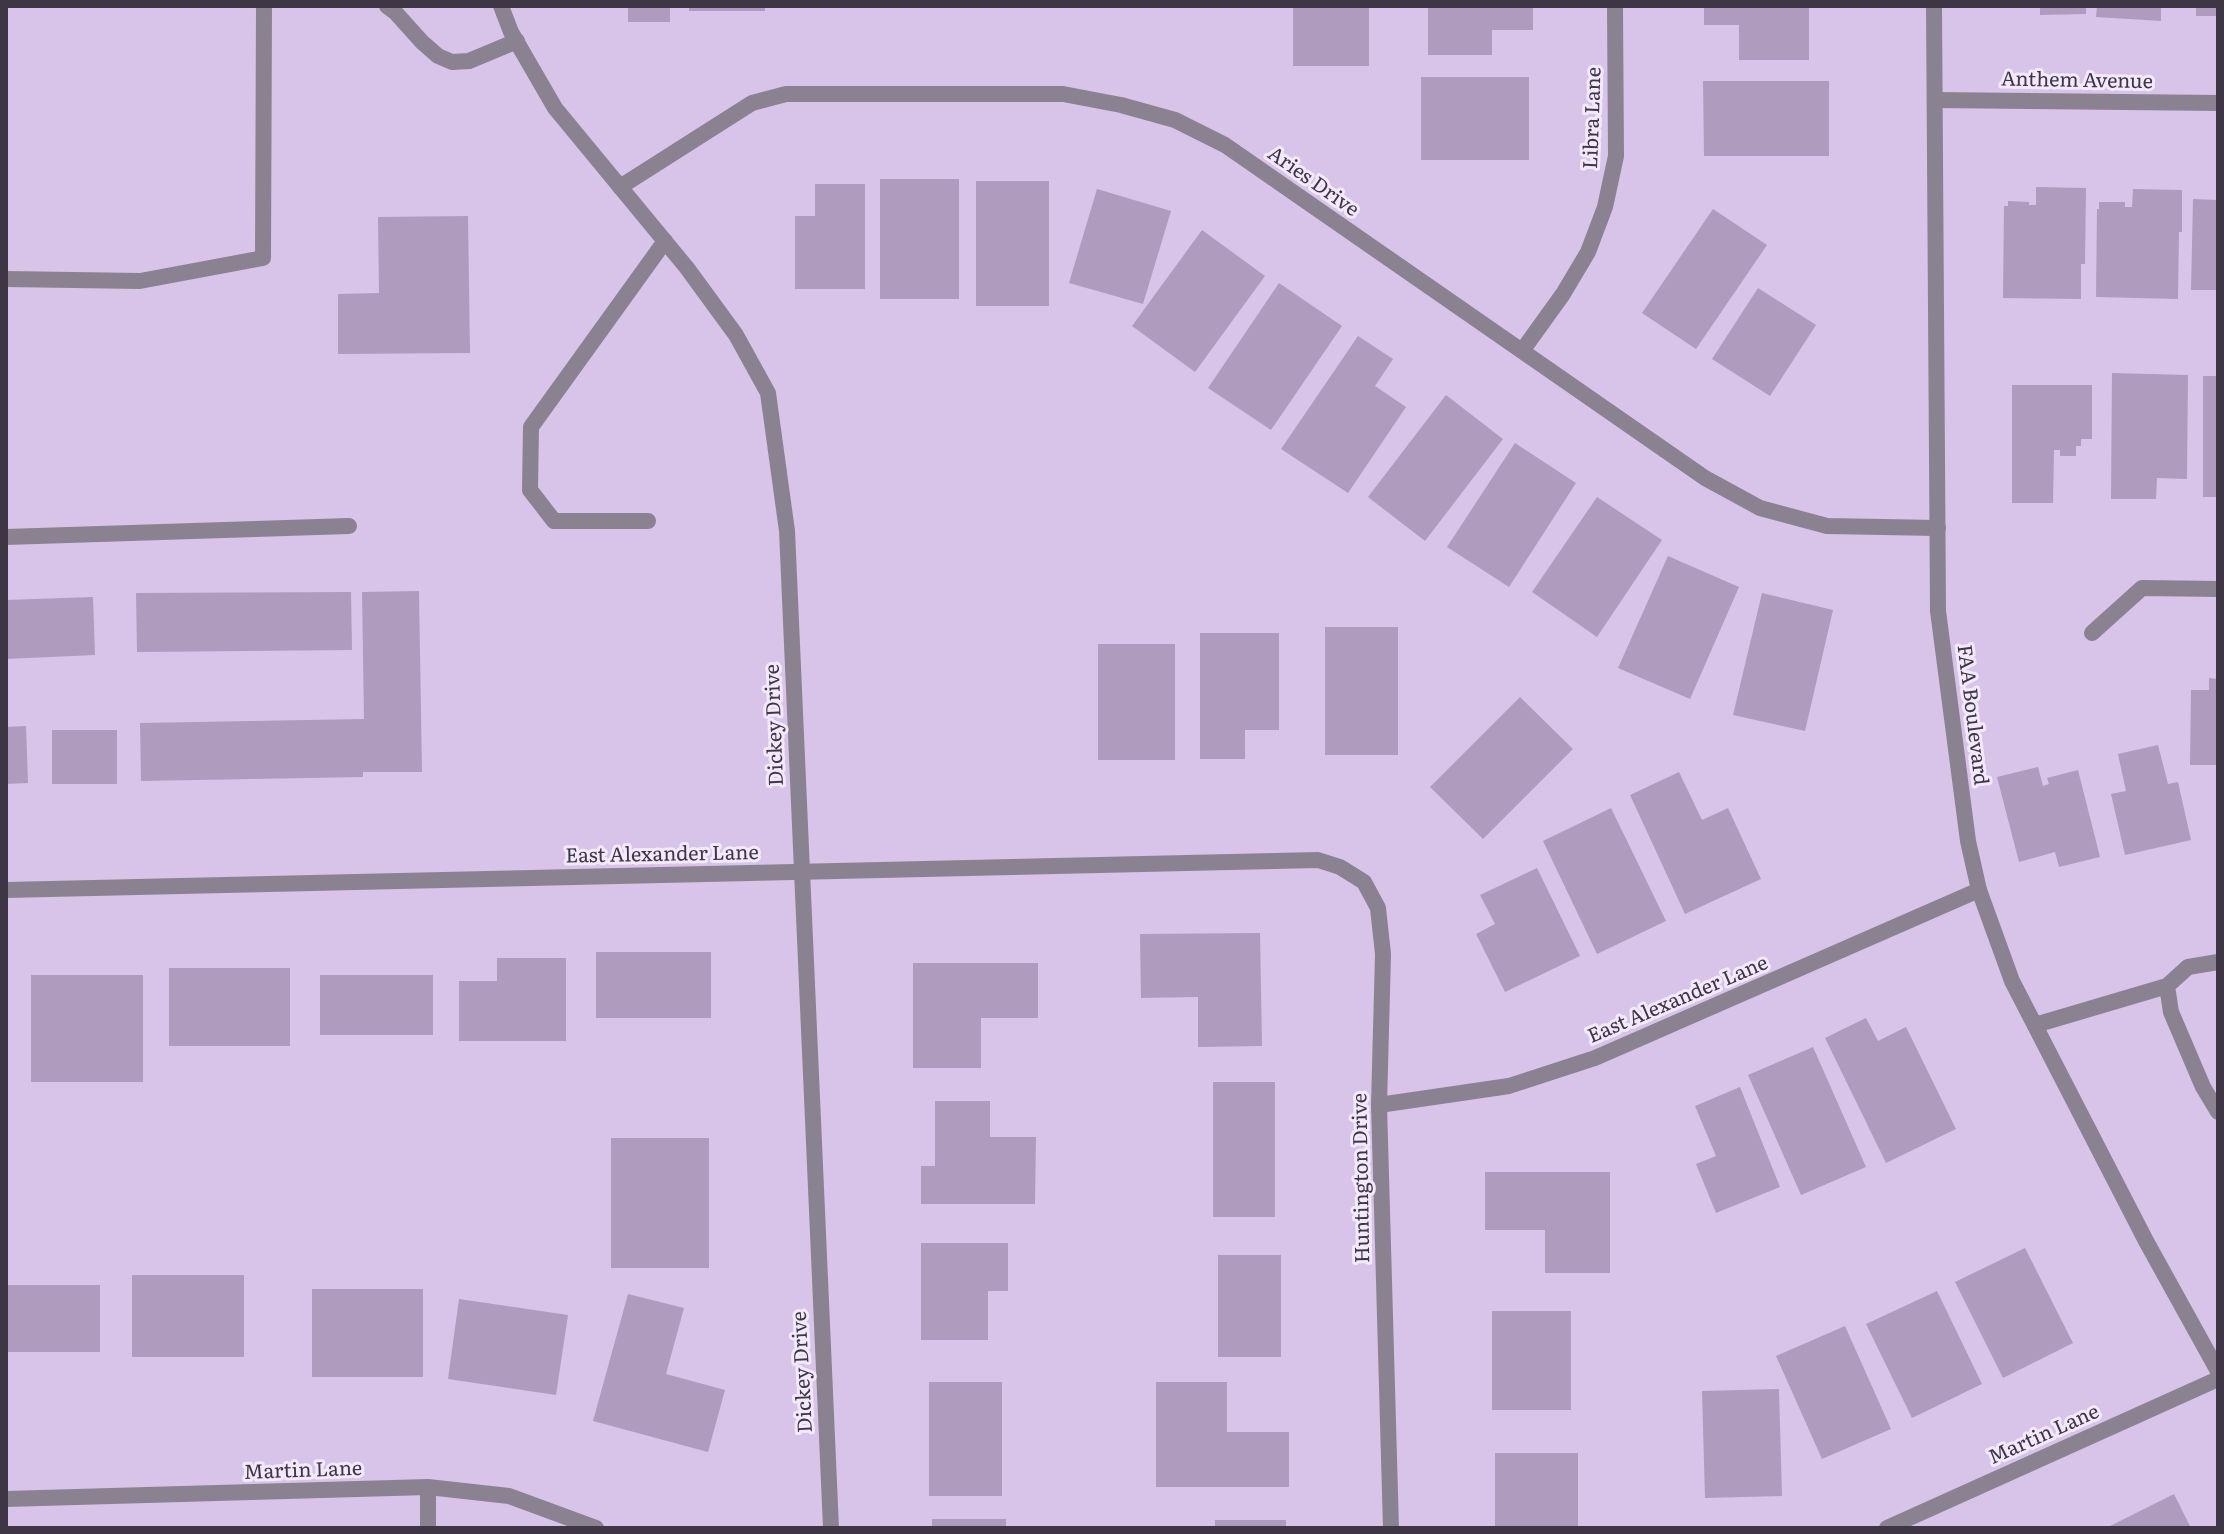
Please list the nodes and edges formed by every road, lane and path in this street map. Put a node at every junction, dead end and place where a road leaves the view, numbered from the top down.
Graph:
1 (264, 6) edge
2 (387, 6) edge
3 (501, 6) edge
4 (1615, 6) edge
5 (1934, 6) edge
6 (517, 41) junction
7 (1935, 100) junction
8 (2218, 103) edge
9 (620, 187) junction
10 (665, 241) junction
11 (6, 279) edge
12 (1522, 351) junction
13 (648, 521) dead end
14 (349, 526) dead end
15 (1938, 528) junction
16 (6, 537) edge
17 (2218, 589) edge
18 (2092, 633) dead end
19 (1318, 860) joint
20 (800, 872) junction
21 (6, 890) edge
22 (1979, 890) junction
23 (2218, 962) edge
24 (2167, 986) junction
25 (2035, 1025) junction
26 (1379, 1105) junction
27 (2218, 1112) edge
28 (2218, 1371) edge
29 (2218, 1379) edge
30 (428, 1487) junction
31 (6, 1499) edge
32 (428, 1528) edge
33 (596, 1528) edge
34 (831, 1528) edge
35 (1391, 1528) edge
36 (1887, 1528) edge

1 - 11 street
2 - 6 street
3 - 6 street, Dickey Drive
4 - 12 street, Libra Lane
5 - 7 street, FAA Boulevard
6 - 9 street, Dickey Drive
7 - 8 street, Anthem Avenue
7 - 15 street, FAA Boulevard
9 - 10 street, Dickey Drive
9 - 12 street, Aries Drive
10 - 13 street
10 - 20 street, Dickey Drive
12 - 15 street, Aries Drive
14 - 16 street
15 - 22 street, FAA Boulevard
17 - 18 street
19 - 20 street, East Alexander Lane
19 - 26 street, Huntington Drive
20 - 21 street, East Alexander Lane
20 - 34 street, Dickey Drive
22 - 25 street, FAA Boulevard
22 - 26 street, East Alexander Lane
23 - 24 street
24 - 25 street
24 - 27 street
25 - 28 street, FAA Boulevard
26 - 35 street, Huntington Drive
29 - 36 street, Martin Lane
30 - 31 street, Martin Lane
30 - 32 street
30 - 33 street, Martin Lane

